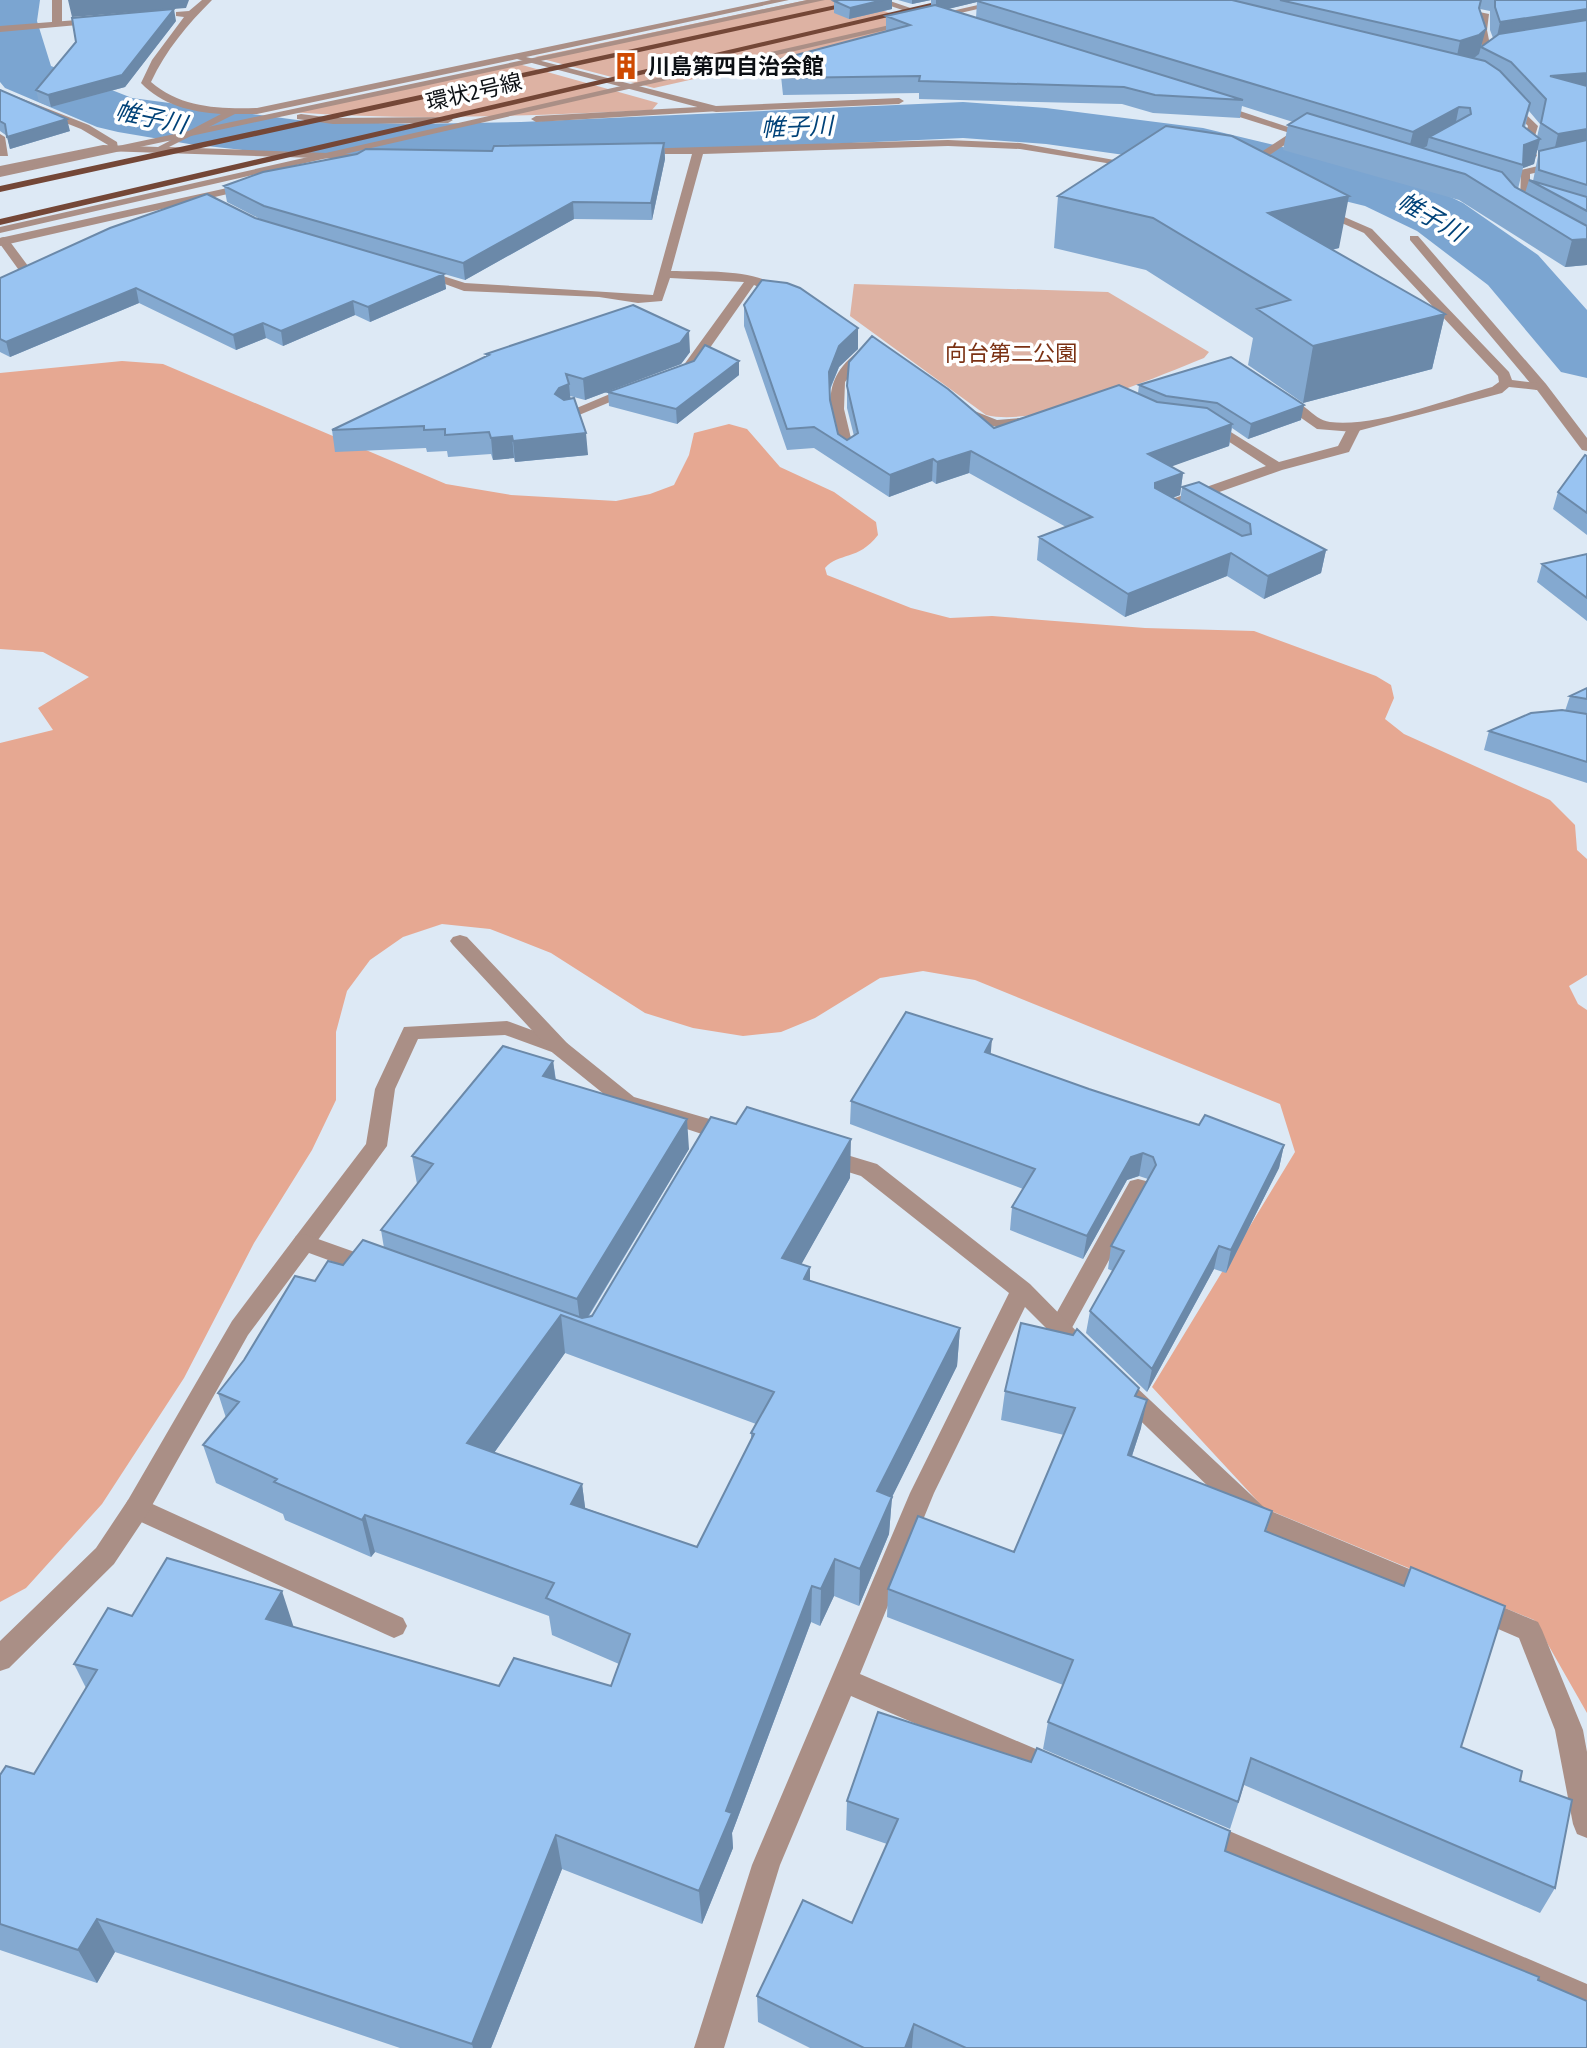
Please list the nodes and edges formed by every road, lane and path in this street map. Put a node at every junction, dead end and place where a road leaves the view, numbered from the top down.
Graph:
1 (57, 0) edge
2 (207, 0) edge
3 (784, 0) edge
4 (820, 0) edge
5 (872, 0) edge
6 (878, 0) edge
7 (956, 0) edge
8 (1012, 0) edge
9 (1030, 4) edge
10 (1444, 8) edge
11 (191, 14) junction
12 (160, 15) edge
13 (115, 18) edge
14 (54, 24) junction
15 (953, 24) junction
16 (0, 29) edge
17 (515, 57) junction
18 (1479, 63) edge
19 (1501, 88) edge
20 (646, 91) junction
21 (1, 95) edge
22 (899, 101) edge
23 (1209, 104) edge
24 (716, 109) junction
25 (257, 111) junction
26 (231, 113) junction
27 (1299, 132) junction
28 (0, 137) edge
29 (1328, 141) edge
30 (113, 148) junction
31 (159, 148) junction
32 (698, 151) junction
33 (627, 152) edge
34 (4, 154) edge
35 (377, 157) junction
36 (393, 157) edge
37 (1587, 158) edge
38 (1548, 166) junction
39 (1149, 167) edge
40 (0, 172) edge
41 (1237, 172) edge
42 (0, 189) edge
43 (202, 197) junction
44 (1308, 205) edge
45 (1536, 205) edge
46 (223, 208) edge
47 (0, 222) edge
48 (1, 238) edge
49 (1414, 238) dead end
50 (406, 268) edge
51 (664, 274) junction
52 (752, 280) junction
53 (0, 286) edge
54 (796, 298) edge
55 (873, 348) edge
56 (661, 379) edge
57 (1506, 383) junction
58 (647, 384) edge
59 (1541, 387) junction
60 (1272, 392) edge
61 (946, 399) edge
62 (567, 415) edge
63 (1049, 416) edge
64 (1197, 421) edge
65 (1354, 428) junction
66 (1587, 447) edge
67 (848, 455) edge
68 (1277, 467) junction
69 (1187, 523) edge
70 (460, 941) dead end
71 (560, 1048) junction
72 (714, 1130) junction
73 (760, 1135) edge
74 (801, 1148) edge
75 (698, 1156) edge
76 (1138, 1187) dead end
77 (304, 1242) junction
78 (393, 1274) edge
79 (1022, 1290) junction
80 (1060, 1328) junction
81 (137, 1508) junction
82 (394, 1626) dead end
83 (0, 1659) edge
84 (844, 1680) junction
85 (1578, 1736) edge
86 (1077, 1780) edge
87 (1179, 1824) edge
88 (1587, 1824) edge
89 (1587, 1999) edge
90 (709, 2048) edge

1 - 14 street
2 - 11 street
3 - 17 street
4 - 40 street
5 - 42 main road, 環状2号線
6 - 15 street
7 - 47 main road, 環状2号線
8 - 48 street
9 - 15 street
10 - 18 street
11 - 12 street
11 - 26 street
13 - 14 street
14 - 16 street
15 - 20 street
17 - 20 street
17 - 25 street
19 - 38 street
20 - 24 street
21 - 30 street
22 - 24 street
23 - 27 street
24 - 25 street
25 - 26 street
26 - 31 street
27 - 29 street
27 - 41 street
28 - 34 street
30 - 31 street
30 - 40 street
31 - 35 street
32 - 33 street
32 - 39 street
32 - 51 street
35 - 36 street
35 - 43 street
37 - 38 street
38 - 45 street
43 - 46 street
43 - 48 street
44 - 57 street
48 - 53 street
49 - 59 street
50 - 51 street
51 - 52 street
52 - 54 street
52 - 56 street
55 - 67 street
57 - 59 street
57 - 65 street
58 - 62 street
59 - 66 street
60 - 65 street
61 - 63 street
64 - 68 street
65 - 68 street
68 - 69 street
70 - 71 street
71 - 72 street
71 - 77 street
72 - 73 street
72 - 75 street
74 - 79 street
76 - 80 street
77 - 78 street
77 - 81 street
79 - 80 street
79 - 84 street
80 - 85 street
81 - 82 street
81 - 83 street
84 - 86 street
84 - 90 street
85 - 88 street
87 - 89 street

